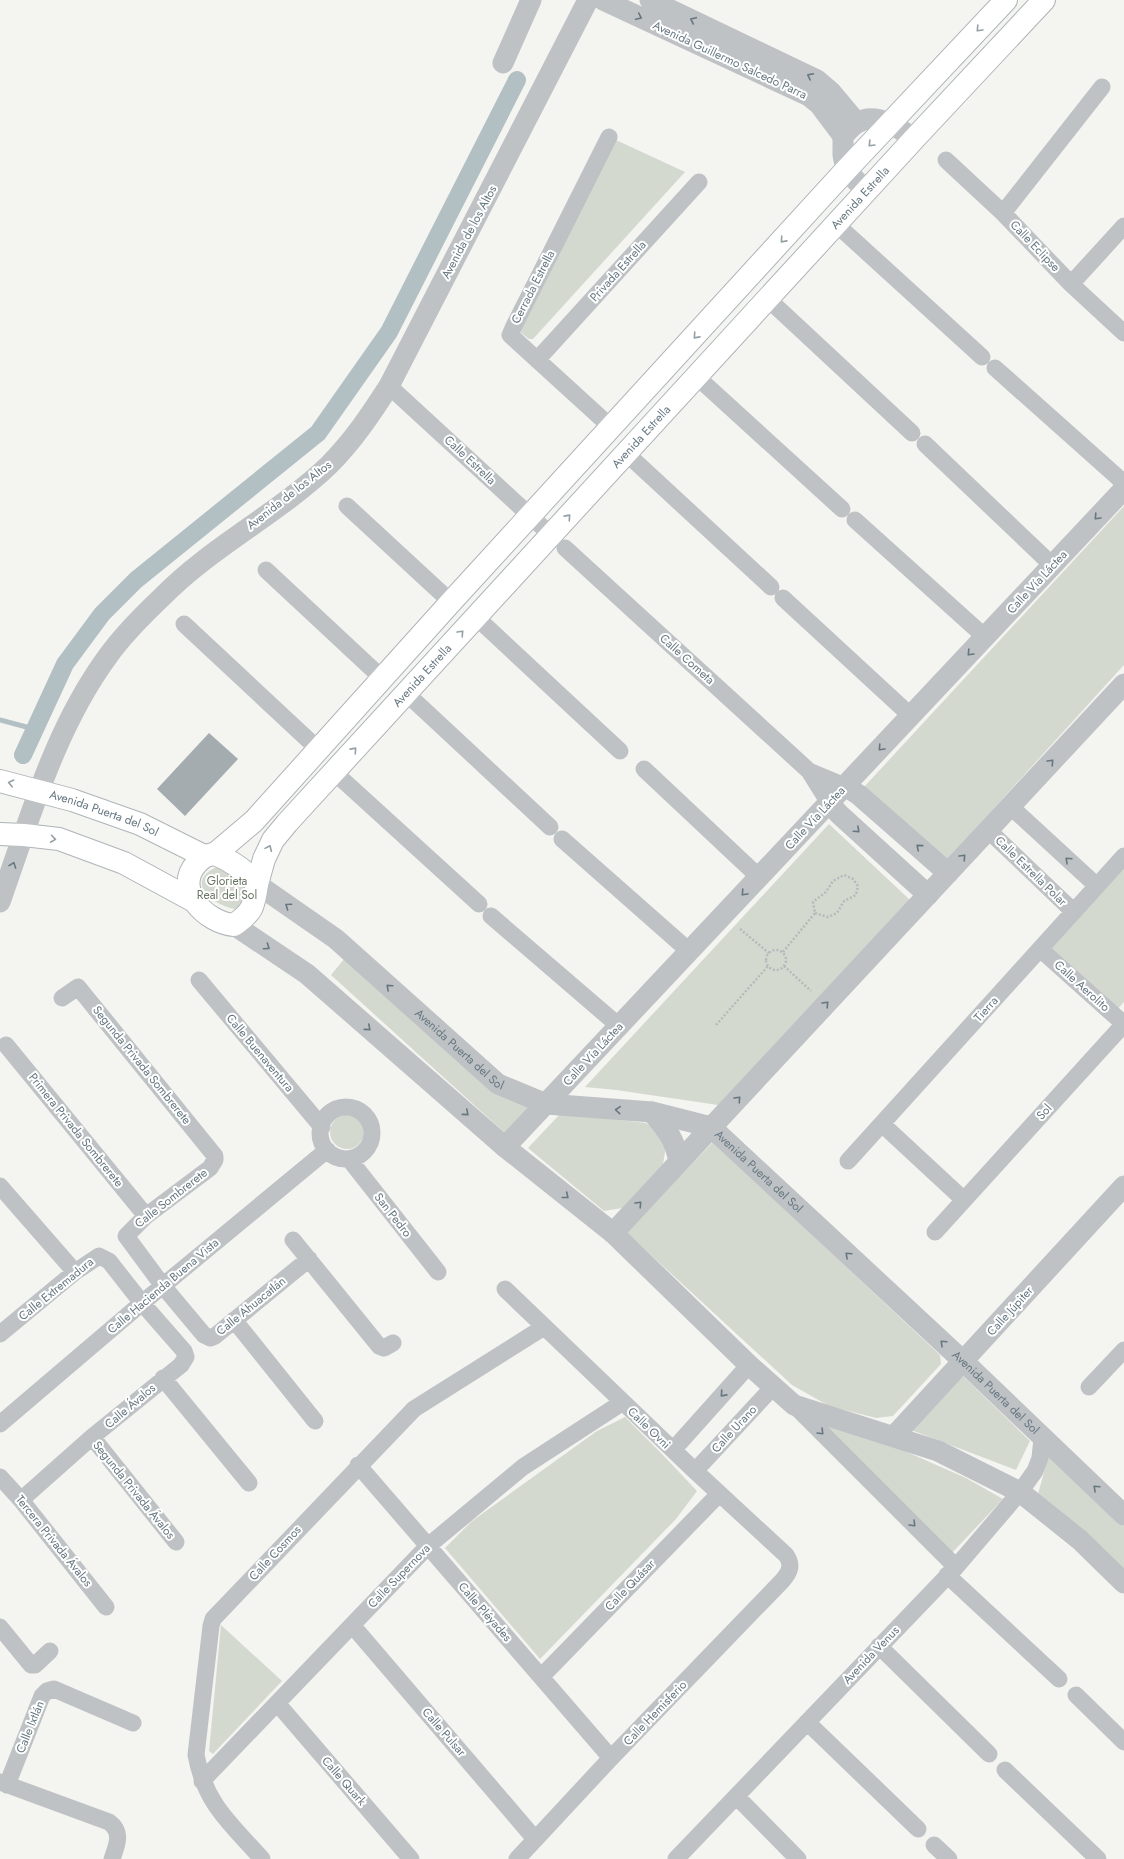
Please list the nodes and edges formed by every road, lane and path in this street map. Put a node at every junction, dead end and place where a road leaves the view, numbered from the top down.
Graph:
1 (531, 0) edge
2 (588, 0) edge
3 (603, 0) edge
4 (650, 0) edge
5 (1006, 0) edge
6 (1044, 0) edge
7 (713, 41) junction
8 (503, 63) dead end
9 (1102, 87) dead end
10 (891, 123) junction
11 (850, 129) junction
12 (609, 137) dead end
13 (914, 139) junction
14 (946, 160) dead end
15 (846, 170) junction
16 (699, 182) dead end
17 (866, 191) junction
18 (1003, 213) junction
19 (836, 224) junction
20 (1124, 226) edge
21 (1071, 284) junction
22 (768, 299) junction
23 (1124, 333) edge
24 (537, 360) junction
25 (696, 376) junction
26 (389, 386) junction
27 (612, 428) junction
28 (626, 453) junction
29 (1124, 483) edge
30 (1124, 489) edge
31 (347, 506) dead end
32 (531, 516) junction
33 (558, 541) junction
34 (1052, 565) junction
35 (266, 570) dead end
36 (451, 602) junction
37 (476, 617) junction
38 (184, 624) dead end
39 (985, 637) junction
40 (383, 679) junction
41 (1124, 684) edge
42 (406, 693) junction
43 (911, 716) junction
44 (318, 749) junction
45 (620, 751) dead end
46 (644, 769) dead end
47 (809, 770) junction
48 (334, 772) junction
49 (0, 781) edge
50 (845, 786) junction
51 (40, 790) junction
52 (829, 803) junction
53 (1010, 806) junction
54 (988, 830) junction
55 (0, 834) edge
56 (24, 835) junction
57 (209, 855) junction
58 (1124, 856) edge
59 (948, 873) junction
60 (759, 877) junction
61 (256, 884) junction
62 (1097, 886) junction
63 (928, 894) junction
64 (194, 901) junction
65 (0, 902) edge
66 (1074, 912) junction
67 (815, 913) junction
68 (234, 925) junction
69 (740, 929) dead end
70 (1040, 949) junction
71 (689, 951) junction
72 (783, 952) junction
73 (769, 953) junction
74 (768, 966) junction
75 (784, 966) junction
76 (199, 980) dead end
77 (811, 991) dead end
78 (62, 998) dead end
79 (1124, 1024) edge
80 (716, 1025) dead end
81 (619, 1026) junction
82 (6, 1045) dead end
83 (546, 1104) junction
84 (652, 1112) junction
85 (882, 1124) junction
86 (322, 1127) junction
87 (711, 1127) junction
88 (505, 1147) junction
89 (327, 1150) junction
90 (349, 1159) junction
91 (215, 1160) joint
92 (679, 1162) junction
93 (848, 1162) dead end
94 (0, 1186) edge
95 (1124, 1186) edge
96 (964, 1200) junction
97 (146, 1216) junction
98 (935, 1232) dead end
99 (613, 1233) junction
100 (293, 1240) dead end
101 (309, 1258) junction
102 (75, 1272) junction
103 (438, 1272) dead end
104 (163, 1286) junction
105 (505, 1289) dead end
106 (142, 1303) junction
107 (234, 1320) junction
108 (544, 1327) junction
109 (0, 1333) edge
110 (392, 1343) dead end
111 (1123, 1353) edge
112 (964, 1362) junction
113 (749, 1365) junction
114 (163, 1378) junction
115 (773, 1387) junction
116 (1089, 1387) dead end
117 (622, 1402) junction
118 (794, 1404) junction
119 (315, 1421) dead end
120 (0, 1424) edge
121 (894, 1436) junction
122 (92, 1437) junction
123 (1042, 1438) junction
124 (673, 1450) junction
125 (358, 1465) junction
126 (695, 1471) junction
127 (0, 1476) edge
128 (249, 1483) dead end
129 (1020, 1492) junction
130 (719, 1494) junction
131 (21, 1500) junction
132 (1124, 1515) edge
133 (176, 1542) dead end
134 (428, 1546) junction
135 (791, 1566) joint
136 (951, 1571) junction
137 (1124, 1583) edge
138 (106, 1607) dead end
139 (352, 1625) junction
140 (0, 1627) edge
141 (879, 1646) junction
142 (50, 1651) dead end
143 (541, 1677) junction
144 (1059, 1679) dead end
145 (1076, 1695) dead end
146 (277, 1703) junction
147 (807, 1722) junction
148 (133, 1723) dead end
149 (1124, 1742) edge
150 (989, 1754) dead end
151 (611, 1758) junction
152 (1005, 1770) dead end
153 (202, 1781) junction
154 (3, 1783) edge
155 (736, 1796) junction
156 (918, 1830) dead end
157 (535, 1839) junction
158 (934, 1845) dead end
159 (112, 1859) edge
160 (262, 1859) edge
161 (411, 1859) edge
162 (517, 1859) edge
163 (676, 1859) edge
164 (798, 1859) edge
165 (948, 1859) edge
166 (1098, 1859) edge

1 - 8 street
2 - 26 street, Avenida de los Altos
3 -> 7 street, Avenida Guillermo Salcedo Parra
7 -> 4 street, Avenida Guillermo Salcedo Parra
5 -> 10 main road
6 - 13 main road, Avenida Estrella
7 - 11 street, Avenida Guillermo Salcedo Parra
9 - 18 street
10 - 11 street
10 - 13 street
10 -> 15 main road
11 - 15 street
12 - 24 street, Cerrada Estrella
13 - 17 main road, Avenida Estrella
14 - 18 street, Calle Eclipse
15 - 17 street
15 -> 27 main road
16 - 24 street, Privada Estrella
17 - 19 main road, Avenida Estrella
18 - 21 street, Calle Eclipse
19 - 22 main road, Avenida Estrella
19 - 29 street
20 - 21 street
21 - 23 street, Calle Eclipse
22 - 25 main road, Avenida Estrella
22 - 34 street
24 - 27 street, Cerrada Estrella
25 - 28 main road, Avenida Estrella
25 - 39 street
26 - 32 street, Calle Estrella
26 - 51 street, Avenida de los Altos
27 - 32 main road
33 -> 28 main road, Avenida Estrella
28 - 43 street
30 -> 34 street, Calle Vía Láctea
31 - 36 street
32 - 33 street, Calle Estrella
32 - 36 main road
33 - 37 main road, Avenida Estrella
33 - 47 street, Calle Cometa
34 - 39 street, Calle Vía Láctea
35 - 40 street
36 - 40 main road
42 -> 37 main road, Avenida Estrella
37 - 45 street
38 - 44 street
39 -> 43 street, Calle Vía Láctea
40 - 44 main road
53 -> 41 street
48 -> 42 main road, Avenida Estrella
42 - 71 street
43 -> 50 street, Calle Vía Láctea
44 - 57 main road
46 - 60 street
47 - 50 street, Calle Cometa
47 - 52 street, Calle Cometa
61 -> 48 main road, Avenida Estrella
48 - 81 street
51 -> 49 main road, Avenida Puerta del Sol
50 - 52 street, Calle Vía Láctea
59 -> 50 street, Calle Cometa
51 - 56 street, Avenida de los Altos
51 - 57 main road, Avenida Puerta del Sol
52 - 60 street, Calle Vía Láctea
52 -> 63 street, Calle Cometa
53 - 54 street
62 -> 53 street
59 -> 54 street
54 - 66 street, Calle Estrella Polar
55 - 56 main road
56 -> 64 main road
65 -> 56 street, Avenida de los Altos
57 - 61 main road
57 - 64 main road
58 - 62 street, Tierra
59 - 63 street
60 -> 71 street, Calle Vía Láctea
61 - 68 main road
83 -> 61 street, Avenida Puerta del Sol
62 - 66 street, Tierra
87 -> 63 street
64 - 68 main road
66 - 70 street, Tierra
67 - 67 path
67 - 72 path
68 -> 88 street
69 - 73 path
70 - 79 street, Calle Aerolito
70 - 85 street, Tierra
71 - 81 street, Calle Vía Láctea
72 - 73 path
72 - 75 path
73 - 74 path
74 - 75 path
74 - 80 path
75 - 77 path
76 - 86 street, Calle Buenaventura
78 - 91 street, Segunda Privada Sombrerete
79 - 96 street, Sol
81 - 83 street, Calle Vía Láctea
82 - 97 street, Primera Privada Sombrerete
84 -> 83 street, Avenida Puerta del Sol
83 - 88 street, Calle Vía Láctea
84 - 87 street, Avenida Puerta del Sol
84 - 92 street
85 - 93 street, Tierra
85 - 96 street
86 - 89 street
86 - 90 street
87 - 92 street
112 -> 87 street, Avenida Puerta del Sol
88 -> 99 street
89 - 90 street
89 - 104 street, Calle Hacienda Buena Vista
90 - 103 street, San Pedro
91 - 97 street, Calle Sombrerete
99 -> 92 street
94 - 102 street
95 - 112 street, Calle Júpiter
96 - 98 street, Sol
97 - 104 street, Calle Sombrerete
99 - 113 street
100 - 101 street
101 - 107 street, Calle Ahuacatlán
101 - 110 street
102 - 106 street, Calle Extremadura
102 - 109 street, Calle Extremadura
104 - 106 street, Calle Hacienda Buena Vista
104 - 107 street, Calle Ahuacatlán
105 - 108 street, Calle Ovni
106 - 114 street, Calle Ávalos
106 - 120 street, Calle Hacienda Buena Vista
107 - 119 street
108 - 117 street, Calle Ovni
108 - 125 street, Calle Cosmos
111 - 116 street
112 - 121 street, Calle Júpiter
112 - 123 street, Avenida Puerta del Sol
113 - 115 street
113 -> 124 street
114 - 122 street, Calle Ávalos
114 - 128 street
115 - 118 street
115 - 126 street, Calle Urano
117 - 124 street, Calle Ovni
117 - 134 street, Calle Supernova
118 - 121 street
118 -> 136 street
121 - 129 street
122 - 131 street, Calle Ávalos
122 - 133 street, Segunda Privada Ávalos
123 - 129 street, Avenida Venus
132 -> 123 street, Avenida Puerta del Sol
124 - 126 street, Calle Ovni
125 - 134 street, Calle Pléyades
125 - 153 street, Calle Cosmos
126 - 130 street, Calle Ovni
127 - 131 street, Tercera Privada Ávalos
129 - 136 street, Avenida Venus
129 - 137 street
130 - 135 street, Calle Ovni
130 - 143 street, Calle Quásar
131 - 138 street, Tercera Privada Ávalos
134 - 139 street, Calle Supernova
134 - 143 street, Calle Pléyades
135 - 151 street, Calle Hemisferio
136 - 141 street, Avenida Venus
136 - 144 street
139 - 146 street, Calle Supernova
139 - 157 street, Calle Pulsar
140 - 142 street
141 - 147 street, Avenida Venus
141 - 150 street
143 - 151 street, Calle Pléyades
145 - 149 street
146 - 153 street, Calle Supernova
146 - 161 street, Calle Quark
147 - 155 street, Avenida Venus
147 - 156 street
148 - 154 street, Calle Ixtlán
151 - 157 street, Calle Hemisferio
152 - 166 street
153 - 160 street, Calle Cosmos
154 - 159 street
155 - 163 street, Avenida Venus
155 - 164 street
157 - 162 street, Calle Hemisferio
158 - 165 street

